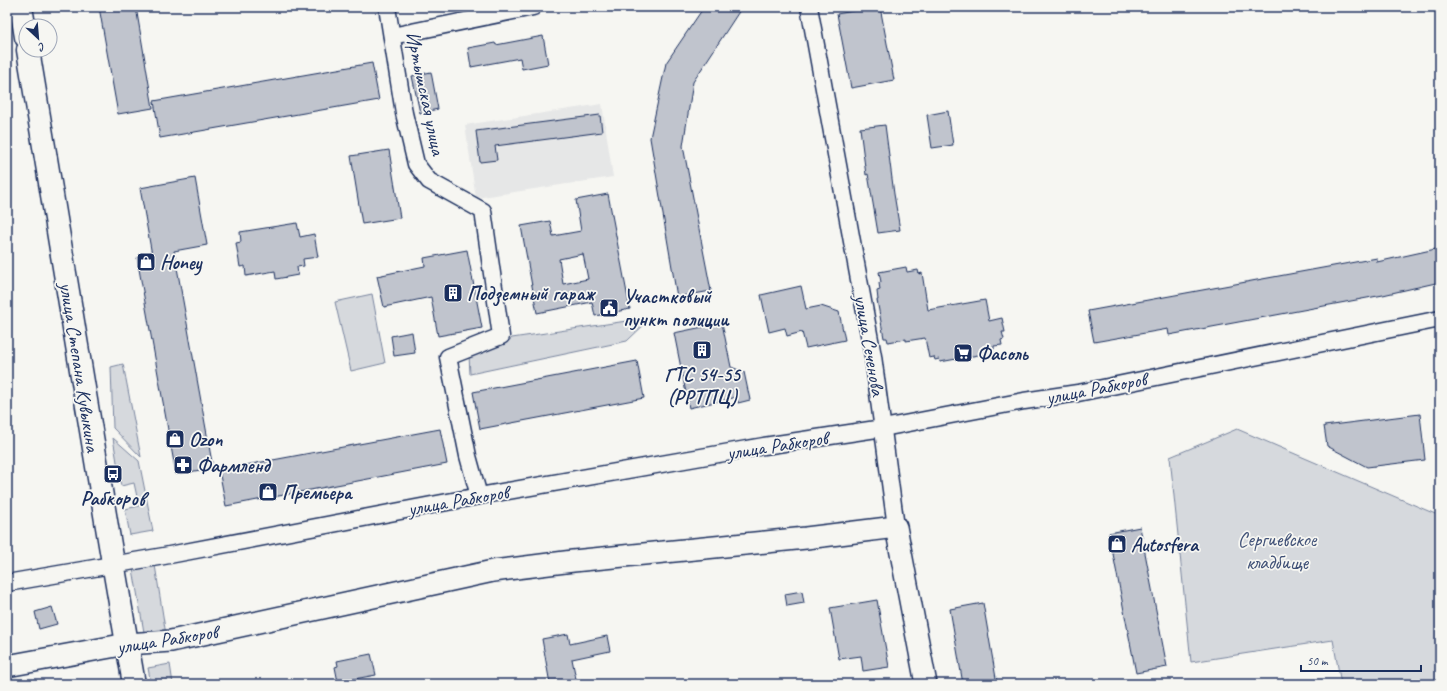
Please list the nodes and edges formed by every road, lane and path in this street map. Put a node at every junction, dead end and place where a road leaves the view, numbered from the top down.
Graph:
1 (21, 7) edge
2 (387, 7) edge
3 (533, 7) edge
4 (809, 7) edge
5 (23, 18) edge
6 (392, 36) junction
7 (29, 58) edge
8 (1440, 319) edge
9 (884, 428) junction
10 (479, 496) junction
11 (896, 527) junction
12 (113, 564) junction
13 (7, 583) edge
14 (127, 644) junction
15 (7, 666) edge
16 (134, 684) edge
17 (926, 684) edge

1 - 5 main road
2 - 6 street, Иртышская улица
3 - 6 street
4 - 9 street, улица Сеченова
6 - 10 street, Иртышская улица
7 - 12 main road, улица Степана Кувыкина
8 - 9 street, улица Рабкоров
9 - 10 street, улица Рабкоров
9 - 11 street, улица Сеченова
10 - 12 street, улица Рабкоров
11 - 14 street, улица Рабкоров
11 - 17 street, улица Сеченова
12 - 13 street, улица Рабкоров
12 - 14 main road, улица Степана Кувыкина
14 - 15 street, улица Рабкоров
14 - 16 main road, улица Степана Кувыкина

